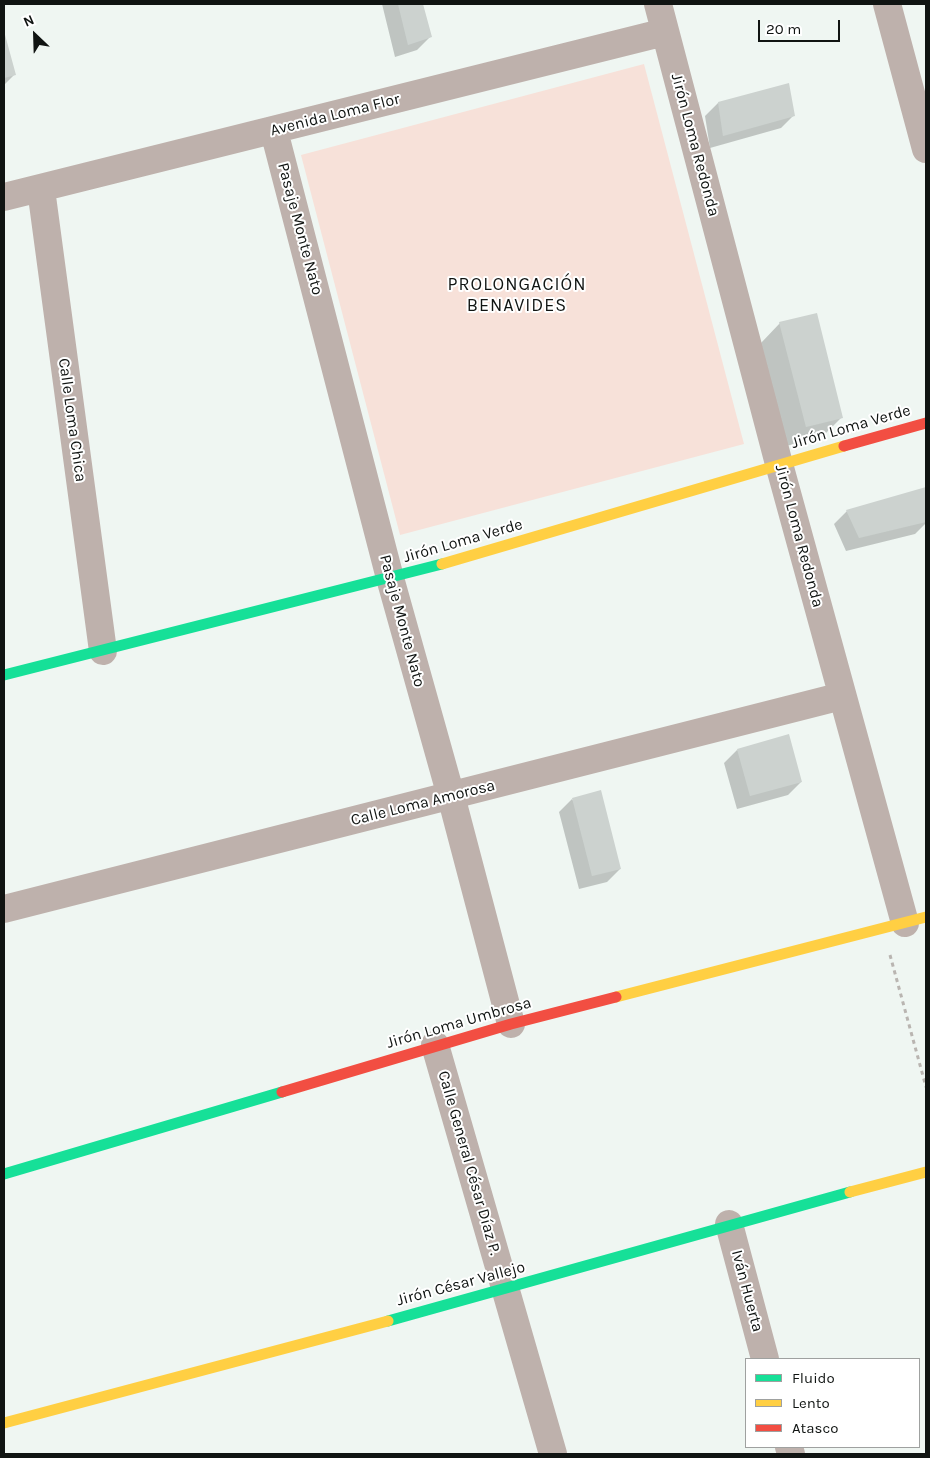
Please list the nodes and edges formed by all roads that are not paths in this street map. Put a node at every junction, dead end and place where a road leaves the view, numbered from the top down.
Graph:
1 (658, 4) edge
2 (887, 4) edge
3 (665, 32) junction
4 (274, 130) junction
5 (926, 149) edge
6 (41, 189) junction
7 (4, 197) edge
8 (926, 423) edge
9 (779, 464) junction
10 (390, 578) junction
11 (103, 651) junction
12 (4, 675) edge
13 (842, 696) junction
14 (451, 796) junction
15 (4, 909) edge
16 (905, 923) edge
17 (511, 1024) junction
18 (435, 1045) junction
19 (926, 1172) edge
20 (4, 1174) edge
21 (729, 1224) junction
22 (506, 1289) junction
23 (765, 1358) edge
24 (4, 1423) edge
25 (553, 1454) edge

1 - 3 street, Jirón Loma Redonda
2 - 5 street
3 - 4 street, Avenida Loma Flor
3 - 9 street, Jirón Loma Redonda
4 - 6 street, Avenida Loma Flor
4 - 10 street, Pasaje Monte Nato
6 - 7 street, Avenida Loma Flor
6 - 11 street, Calle Loma Chica
8 - 9 street, Jirón Loma Verde
9 - 10 street, Jirón Loma Verde
9 - 13 street, Jirón Loma Redonda
10 - 11 street, Jirón Loma Verde
10 - 14 street, Pasaje Monte Nato
11 - 12 street, Jirón Loma Verde
13 - 14 street, Calle Loma Amorosa
13 - 16 street, Jirón Loma Redonda
14 - 15 street, Calle Loma Amorosa
14 - 17 street, Pasaje Monte Nato
16 - 17 street, Jirón Loma Umbrosa
17 - 18 street, Jirón Loma Umbrosa
18 - 20 street, Jirón Loma Umbrosa
18 - 22 street, Calle General César Díaz P.
19 - 21 street, Jirón César Vallejo
21 - 22 street, Jirón César Vallejo
21 - 23 street, Iván Huerta
22 - 24 street, Jirón César Vallejo
22 - 25 street, Calle General César Díaz P.

